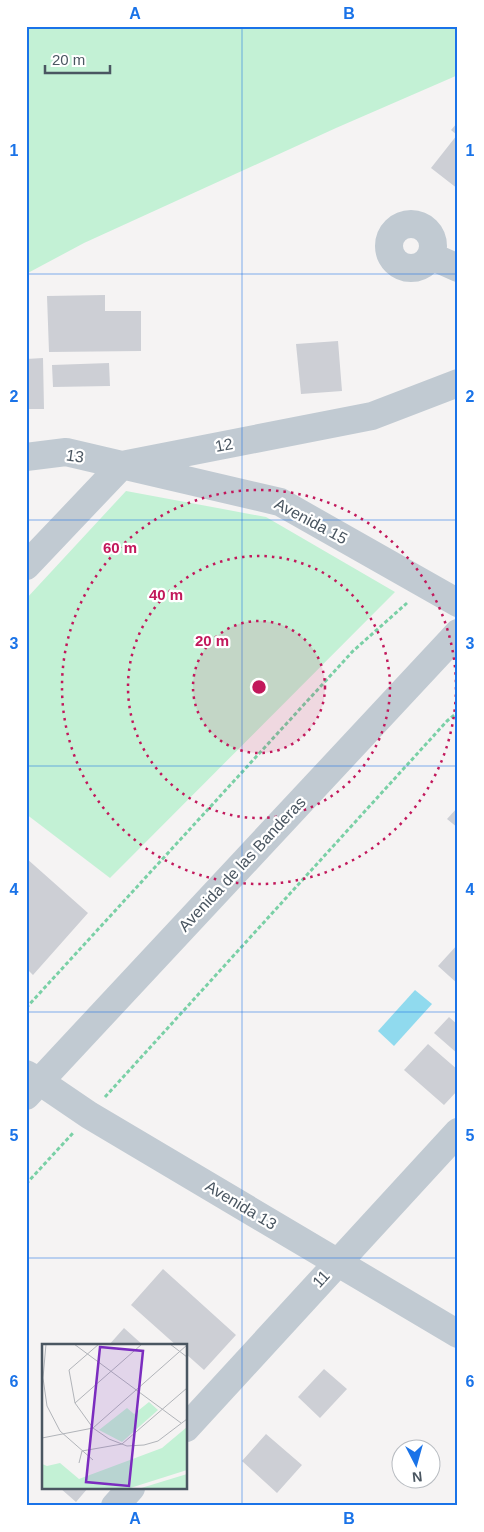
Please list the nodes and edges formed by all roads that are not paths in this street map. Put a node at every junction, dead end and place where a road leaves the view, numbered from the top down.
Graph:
1 (431, 256) dead end
2 (458, 268) edge
3 (458, 383) edge
4 (26, 457) edge
5 (122, 465) junction
6 (26, 566) edge
7 (458, 603) edge
8 (458, 633) edge
9 (31, 1084) edge
10 (458, 1132) edge
11 (337, 1262) junction
12 (458, 1334) edge
13 (188, 1426) edge
14 (129, 1490) edge
15 (115, 1506) edge

1 - 2 street
3 - 5 street, 12
4 - 5 street, 13
5 - 6 street
5 - 7 street, Avenida 15
8 - 9 street, Avenida de las Banderas
9 - 11 street, Avenida 13
10 - 11 street, 11
11 - 12 street, Avenida 13
11 - 13 street, 11
14 - 15 street

